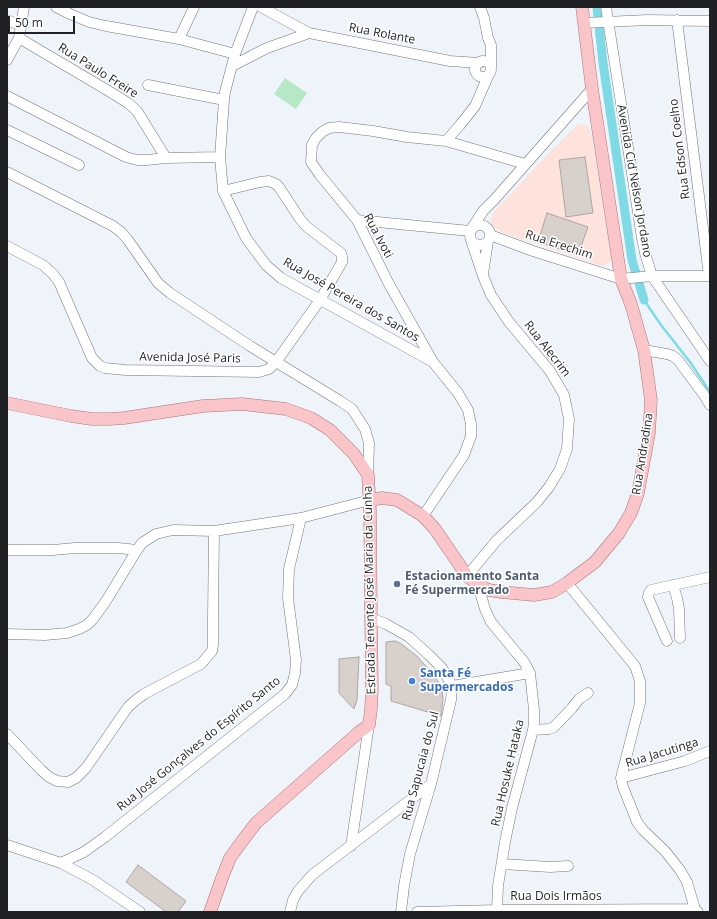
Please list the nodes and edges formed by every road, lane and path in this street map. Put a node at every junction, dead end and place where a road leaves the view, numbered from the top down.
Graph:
1 (24, 7) edge
2 (56, 7) edge
3 (194, 7) edge
4 (254, 7) edge
5 (261, 7) edge
6 (480, 7) edge
7 (582, 7) edge
8 (606, 7) edge
9 (7, 20) edge
10 (677, 20) junction
11 (710, 21) edge
12 (597, 22) junction
13 (22, 26) junction
14 (309, 33) junction
15 (19, 38) junction
16 (488, 38) junction
17 (179, 39) junction
18 (235, 54) junction
19 (7, 60) edge
20 (232, 66) junction
21 (478, 68) junction
22 (490, 70) junction
23 (148, 85) dead end
24 (592, 90) junction
25 (7, 96) edge
26 (479, 96) junction
27 (224, 100) junction
28 (7, 130) edge
29 (446, 141) junction
30 (220, 157) junction
31 (166, 158) junction
32 (525, 164) junction
33 (79, 165) dead end
34 (7, 172) edge
35 (223, 191) junction
36 (494, 200) junction
37 (357, 220) junction
38 (471, 233) junction
39 (488, 234) junction
40 (7, 246) edge
41 (483, 276) junction
42 (648, 276) junction
43 (710, 276) edge
44 (626, 279) junction
45 (320, 300) junction
46 (644, 350) junction
47 (710, 361) edge
48 (276, 362) junction
49 (433, 362) junction
50 (7, 403) edge
51 (710, 405) edge
52 (368, 475) junction
53 (370, 500) junction
54 (423, 516) junction
55 (301, 518) junction
56 (214, 531) junction
57 (7, 550) edge
58 (137, 550) junction
59 (466, 576) junction
60 (710, 577) edge
61 (567, 583) junction
62 (478, 585) junction
63 (673, 585) junction
64 (371, 618) junction
65 (7, 634) edge
66 (680, 638) dead end
67 (667, 641) dead end
68 (530, 673) junction
69 (452, 686) junction
70 (588, 693) dead end
71 (368, 725) junction
72 (533, 730) junction
73 (7, 734) edge
74 (710, 751) edge
75 (621, 778) junction
76 (431, 784) junction
77 (7, 845) edge
78 (351, 846) junction
79 (61, 863) junction
80 (502, 864) junction
81 (568, 866) dead end
82 (497, 910) junction
83 (696, 911) edge
84 (140, 912) edge
85 (210, 912) edge
86 (290, 912) edge
87 (401, 912) edge
88 (417, 912) edge

1 - 13 street
2 - 17 street
3 - 17 street
4 - 18 street, Rua José Pereira dos Santos
5 - 14 street
6 - 16 street
7 - 12 main road, Avenida Cid Nelson Jordano
8 - 12 street, Avenida Cid Nelson Jordano
9 - 13 street
10 - 11 street
10 - 12 street
10 - 43 street, Rua Edson Coelho
12 - 24 main road, Avenida Cid Nelson Jordano
12 - 42 street, Avenida Cid Nelson Jordano
13 - 15 street
14 - 20 street
14 - 21 street, Rua Rolante
15 - 19 street
15 - 31 street, Rua Paulo Freire
16 - 21 street
16 - 22 street
17 - 18 street
18 - 20 street, Rua José Pereira dos Santos
20 - 27 street, Rua José Pereira dos Santos
21 - 22 street
21 - 22 street, Rua Rolante
21 - 26 street
22 - 26 street
23 - 27 street
24 - 32 street
24 - 44 main road, Avenida Cid Nelson Jordano
25 - 31 street
26 - 29 street
27 - 30 street, Rua José Pereira dos Santos
28 - 33 street
29 - 32 street, Rua Ivoti
29 - 37 street, Rua Ivoti
30 - 31 street
30 - 35 street, Rua José Pereira dos Santos
32 - 36 street
34 - 48 street
35 - 45 street, Rua José Pereira dos Santos
35 - 45 street
36 - 38 street
36 - 39 street
37 - 38 street
37 - 49 street, Rua Ivoti
38 - 39 street
38 - 39 street
38 - 41 street, Rua Alecrim
39 - 41 street
39 - 44 street, Rua Erechim
40 - 48 street, Avenida José Paris
41 - 59 street, Rua Alecrim
42 - 43 street
42 - 44 street
42 - 47 street, Avenida Cid Nelson Jordano
44 - 46 main road, Rua Andradina
45 - 48 street
45 - 49 street, Rua José Pereira dos Santos
46 - 51 street
46 - 61 main road, Rua Andradina
48 - 52 street
49 - 54 street, Rua Ivoti
50 - 52 main road, Estrada Tenente José Maria da Cunha
52 - 53 main road, Estrada Tenente José Maria da Cunha
53 - 54 main road, Rua Andradina
53 - 55 street
53 - 64 main road, Estrada Tenente José Maria da Cunha
54 - 59 main road, Rua Andradina
55 - 56 street
55 - 79 street, Rua José Gonçalves do Espírito Santo
56 - 58 street
56 - 73 street
57 - 58 street
58 - 65 street
59 - 62 main road, Rua Andradina
60 - 63 street
61 - 62 main road, Rua Andradina
61 - 75 street
62 - 68 street, Rua Hosuke Hataka
63 - 66 street
63 - 67 street
64 - 69 street
64 - 71 main road, Estrada Tenente José Maria da Cunha
68 - 69 street
68 - 72 street, Rua Hosuke Hataka
69 - 76 street, Rua Sapucaia do Sul
70 - 72 street
71 - 78 street
71 - 85 main road
72 - 80 street, Rua Hosuke Hataka
74 - 75 street, Rua Jacutinga
75 - 83 street
76 - 78 street
76 - 87 street, Rua Sapucaia do Sul
77 - 79 street
78 - 86 street
79 - 84 street
80 - 81 street
80 - 82 street, Rua Hosuke Hataka
82 - 83 street, Rua Dois Irmãos
82 - 88 street, Rua Dois Irmãos

